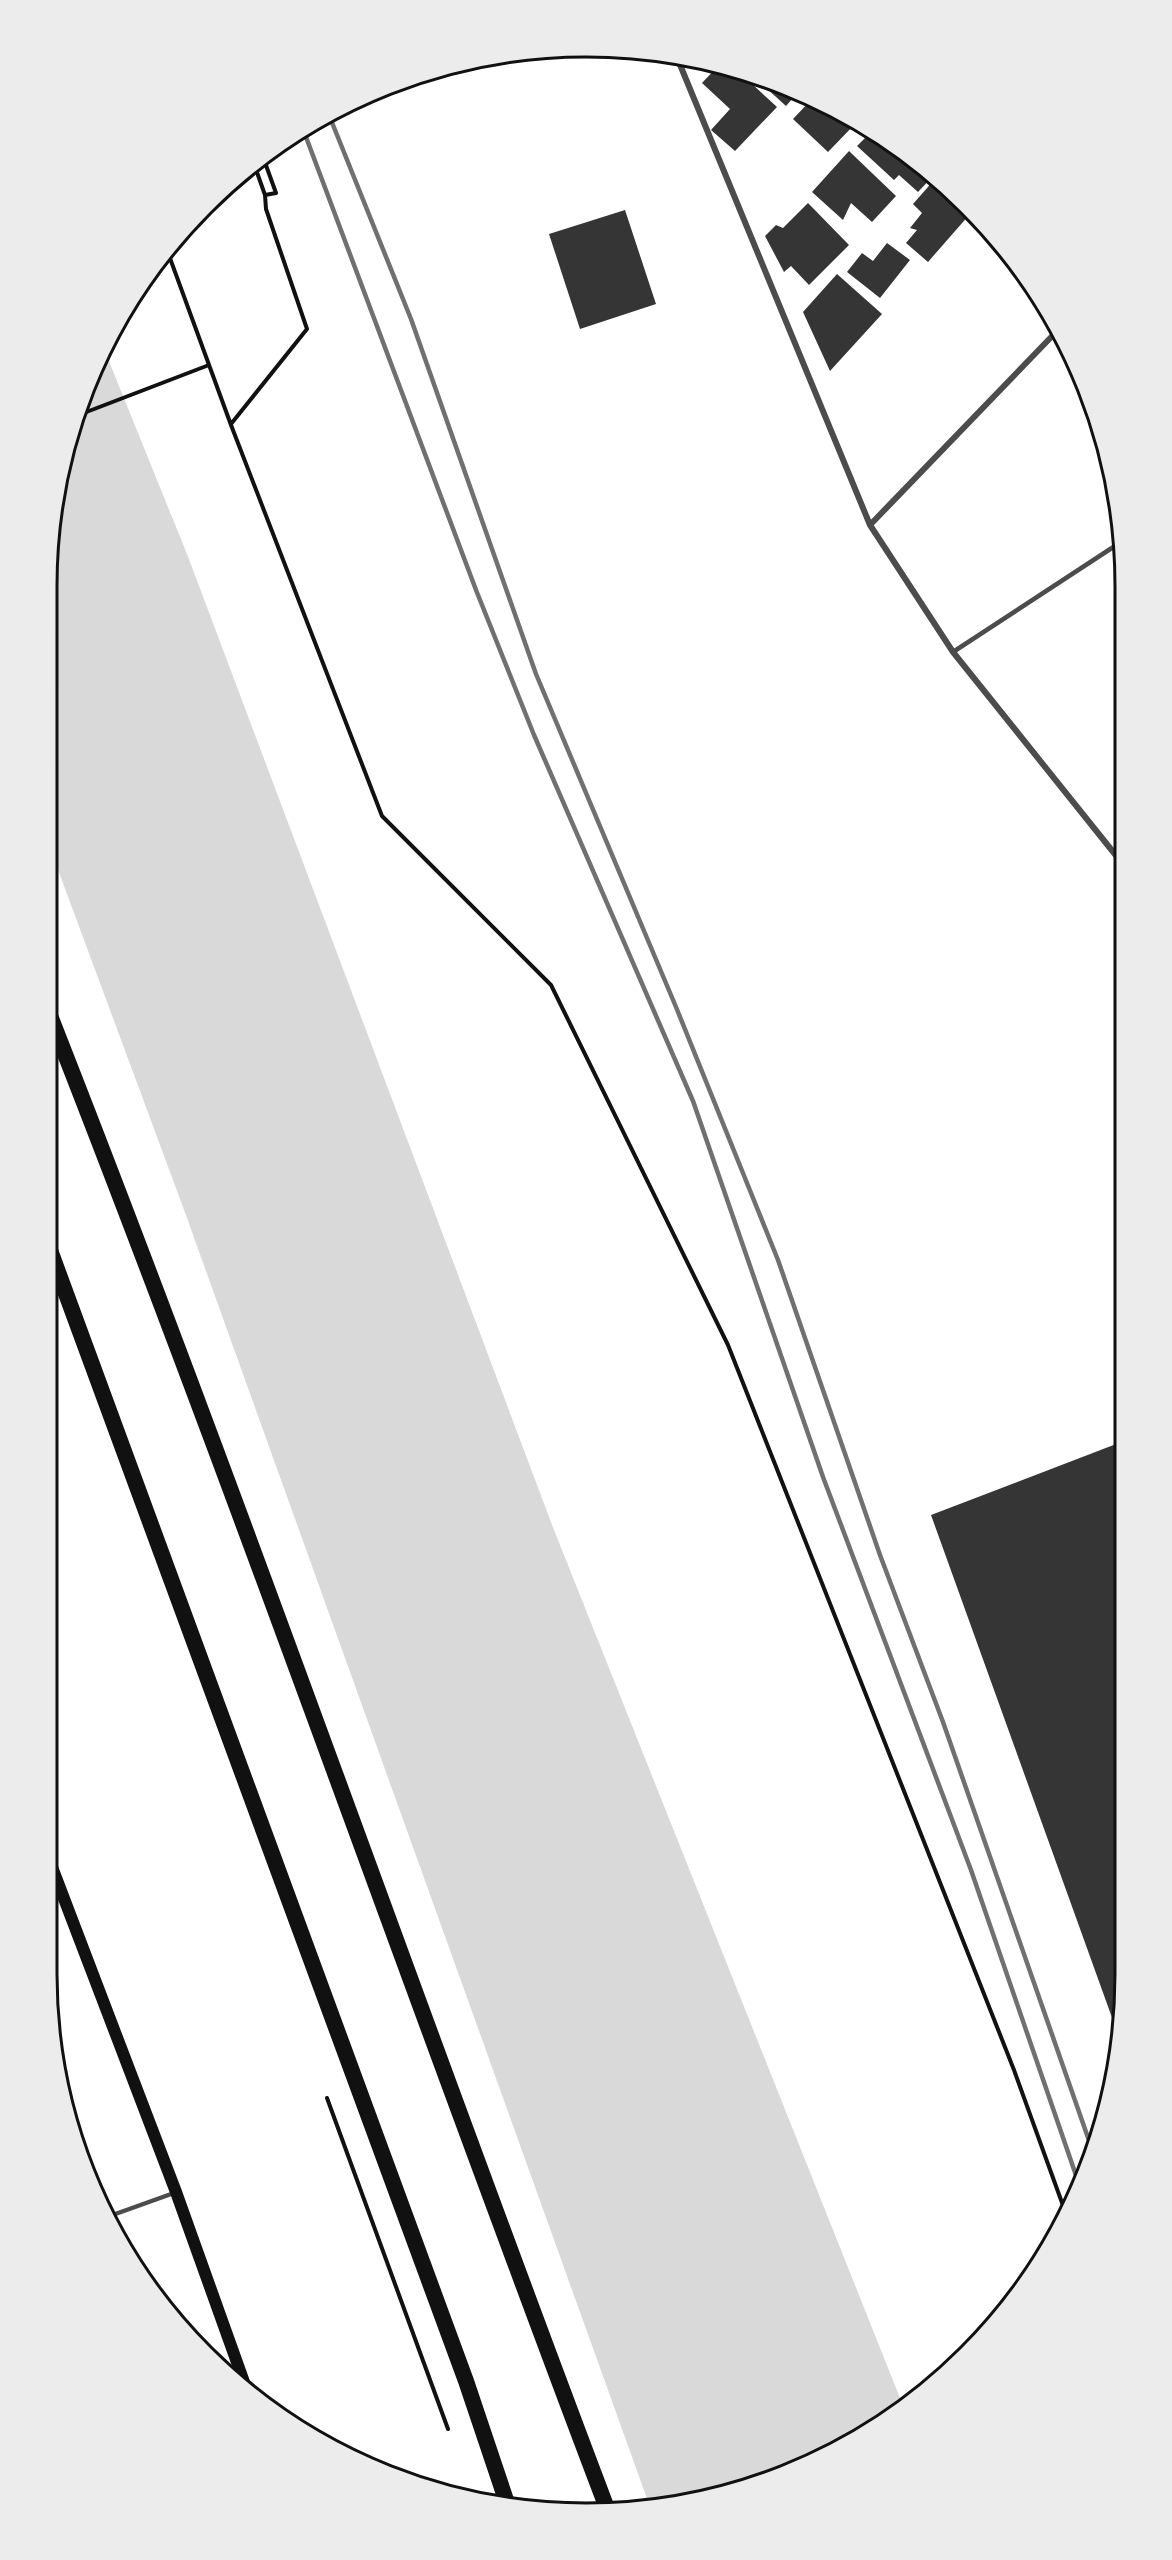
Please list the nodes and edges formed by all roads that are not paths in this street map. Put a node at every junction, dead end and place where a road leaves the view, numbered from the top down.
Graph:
1 (681, 66) edge
2 (1052, 336) edge
3 (870, 525) junction
4 (1114, 547) edge
5 (953, 652) junction
6 (1115, 854) edge
7 (57, 1036) edge
8 (57, 1272) edge
9 (57, 1881) edge
10 (61, 1891) junction
11 (57, 1892) edge
12 (177, 2192) junction
13 (115, 2214) edge
14 (242, 2376) edge
15 (505, 2496) edge
16 (605, 2502) edge

1 - 3 street
2 - 3 street
3 - 5 street
4 - 5 lane
5 - 6 street
7 - 16 highway
8 - 15 highway
9 - 10 main road
10 - 11 lane
10 - 12 main road
12 - 13 lane
12 - 14 main road

